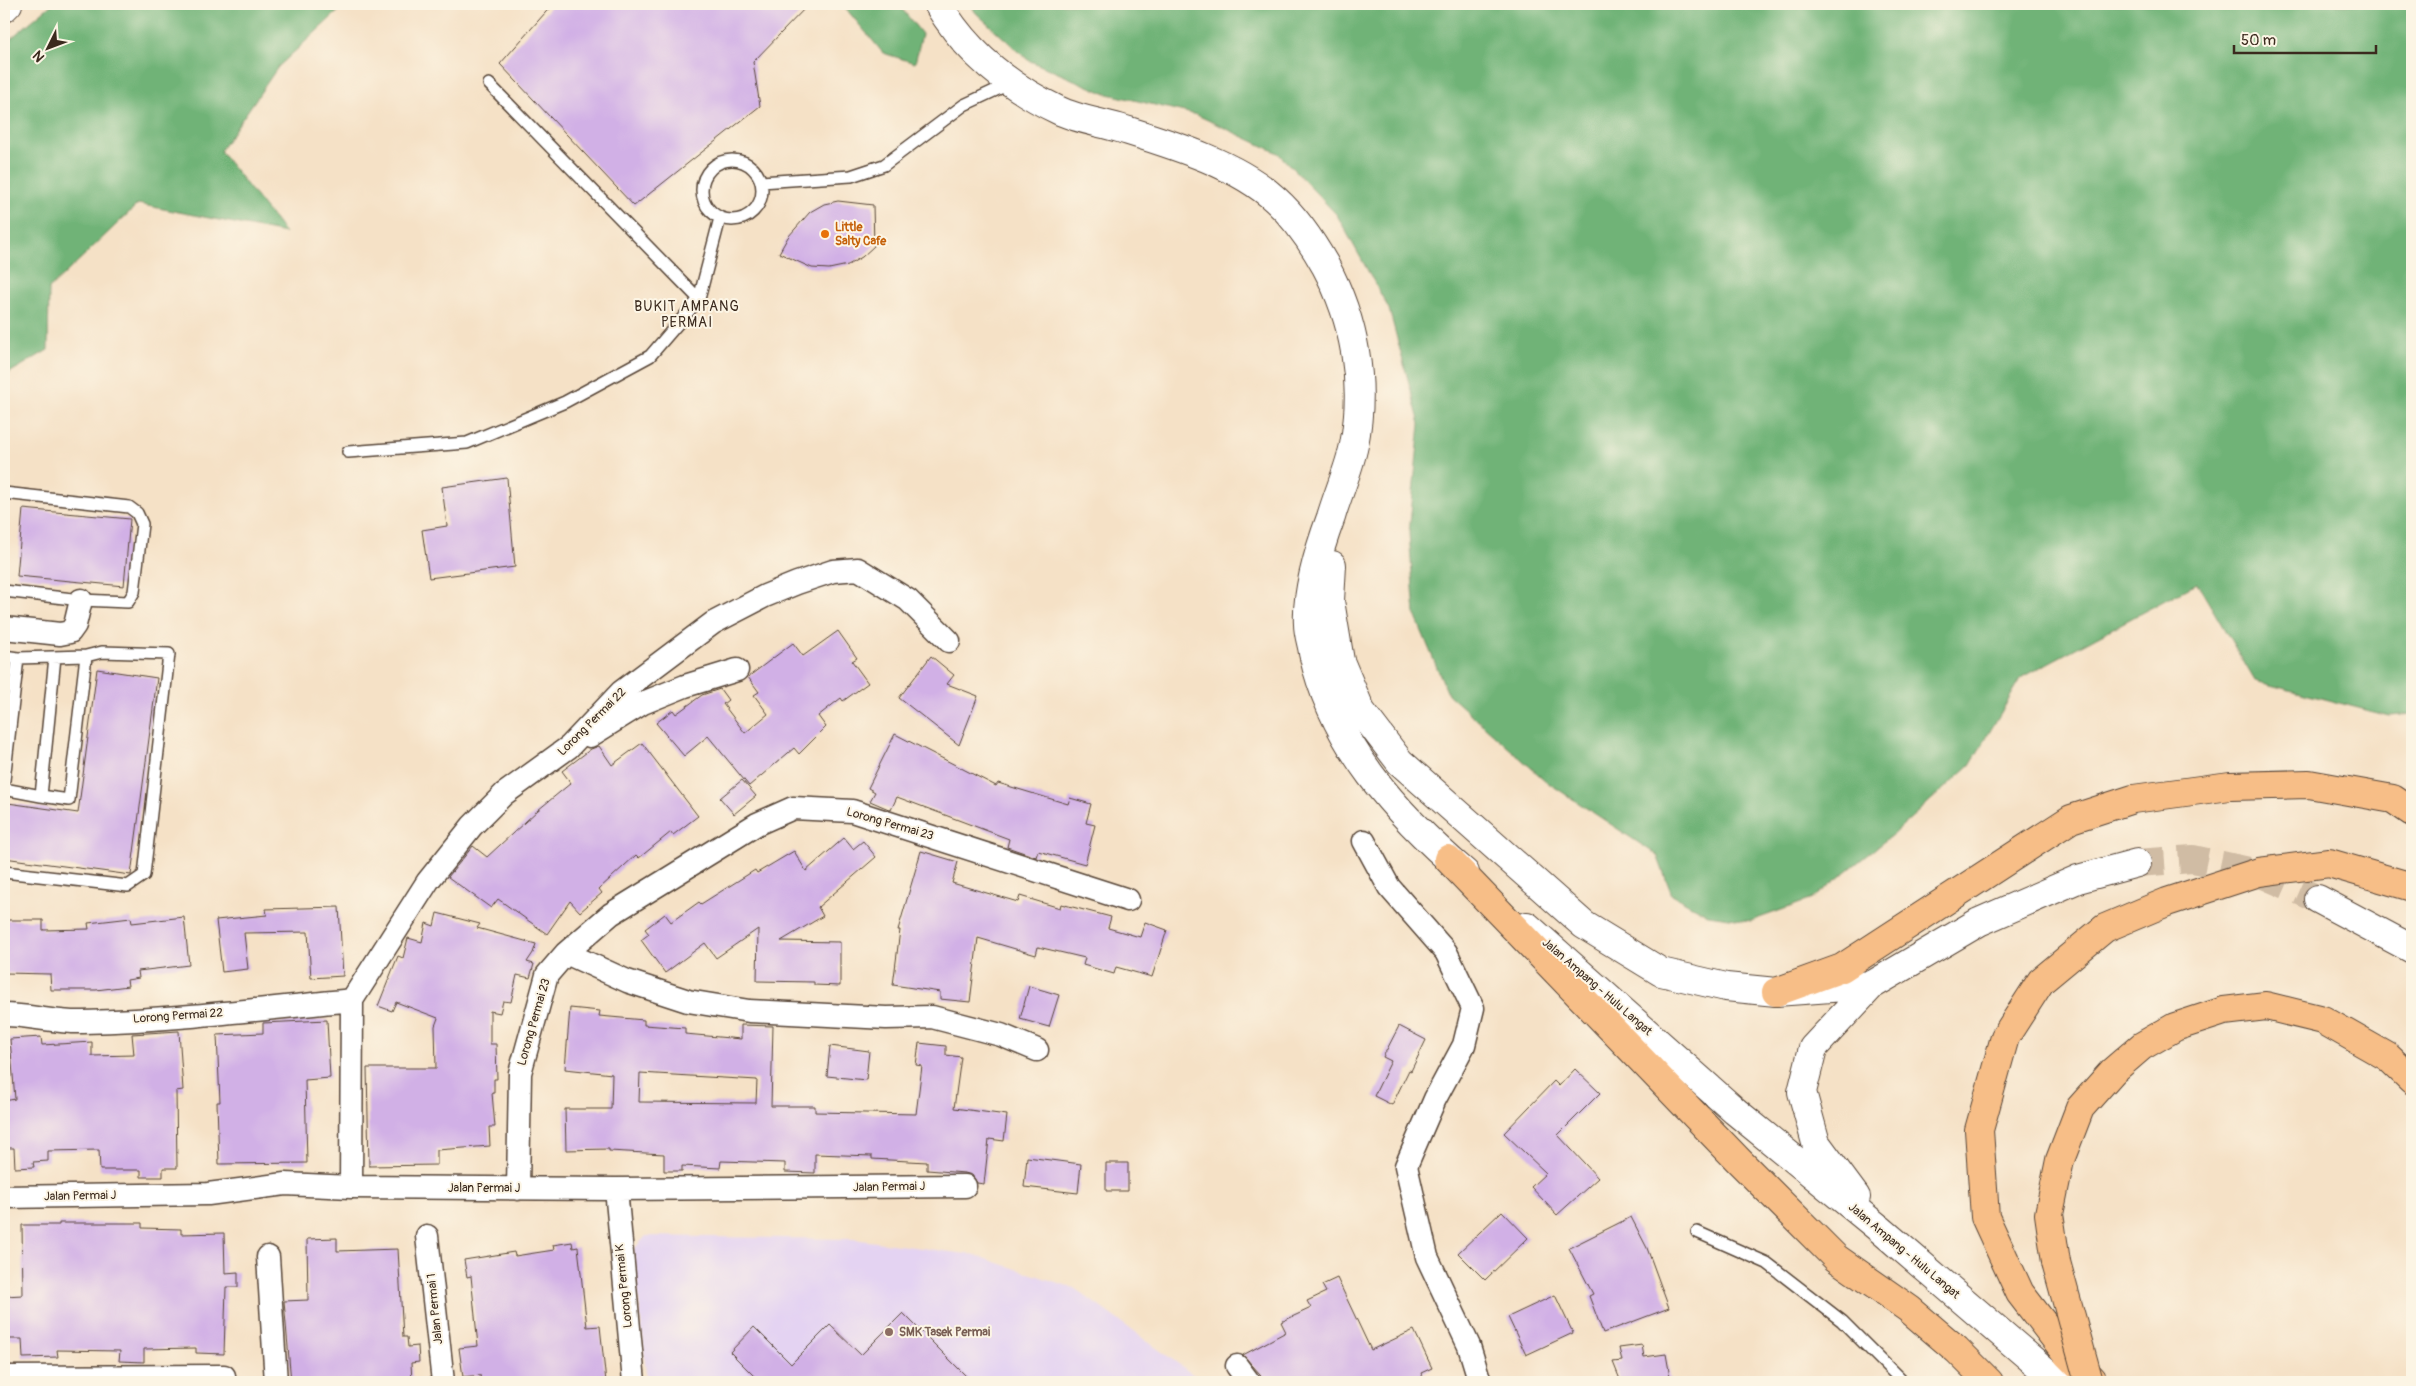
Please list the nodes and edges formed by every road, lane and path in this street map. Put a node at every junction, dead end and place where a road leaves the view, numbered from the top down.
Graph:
1 (8, 4) edge
2 (938, 4) edge
3 (4, 8) edge
4 (489, 84) dead end
5 (1011, 84) junction
6 (761, 182) junction
7 (720, 218) junction
8 (699, 300) junction
9 (348, 452) dead end
10 (4, 493) edge
11 (1337, 497) junction
12 (4, 592) edge
13 (81, 600) junction
14 (4, 628) edge
15 (949, 641) dead end
16 (4, 656) edge
17 (86, 656) junction
18 (55, 657) junction
19 (18, 658) junction
20 (737, 670) dead end
21 (569, 747) junction
22 (4, 780) edge
23 (4, 789) edge
24 (41, 796) junction
25 (2412, 812) edge
26 (1364, 841) dead end
27 (1448, 859) junction
28 (2137, 863) tunnel mouth
29 (4, 872) edge
30 (2412, 887) edge
31 (2318, 899) tunnel mouth
32 (1128, 900) dead end
33 (2412, 948) edge
34 (566, 953) junction
35 (1872, 985) junction
36 (1776, 992) junction
37 (352, 1000) junction
38 (4, 1015) edge
39 (1037, 1050) dead end
40 (2412, 1080) edge
41 (965, 1186) dead end
42 (351, 1188) junction
43 (518, 1188) junction
44 (616, 1189) junction
45 (4, 1197) edge
46 (1882, 1230) junction
47 (1697, 1232) dead end
48 (427, 1236) dead end
49 (268, 1257) dead end
50 (224, 1376) dead end
51 (4, 1377) edge
52 (276, 1382) edge
53 (443, 1382) edge
54 (634, 1382) edge
55 (1480, 1382) edge
56 (1903, 1382) edge
57 (1989, 1382) edge
58 (2058, 1382) edge
59 (2089, 1382) edge
60 (2095, 1382) edge

1 - 3 street
2 - 5 street, Jalan Ampang - Hulu Langat
4 - 8 lane
5 - 6 lane
5 - 11 street, Jalan Ampang - Hulu Langat
6 - 7 lane
6 - 7 lane
7 - 8 lane
8 - 9 lane
10 - 13 lane
11 - 27 street, Jalan Ampang - Hulu Langat
11 - 36 street, Jalan Ampang - Hulu Langat
12 - 13 lane
13 - 14 street
15 - 21 street, Lorong Permai 22
16 - 19 lane
17 - 18 lane
17 - 24 lane
17 - 29 lane
18 - 19 lane
18 - 24 lane
19 - 22 lane
20 - 21 street
21 - 37 street, Lorong Permai 22
23 - 24 lane
25 - 36 highway
26 - 55 street
27 - 46 street, Jalan Ampang - Hulu Langat
27 - 57 highway
28 - 35 street, Jalan Ampang - Hulu Langat
30 - 60 highway
31 - 33 street
32 - 34 street, Lorong Permai 23
34 - 39 street
34 - 43 street, Lorong Permai 23
35 - 36 street, Jalan Ampang - Hulu Langat
35 - 46 street
37 - 38 street, Lorong Permai 22
37 - 42 street
40 - 59 highway, bridge
41 - 44 street, Jalan Permai J
42 - 43 street, Jalan Permai J
42 - 45 street, Jalan Permai J
43 - 44 street, Jalan Permai J
44 - 54 street, Lorong Permai K
46 - 58 street, Jalan Ampang - Hulu Langat
47 - 56 lane
48 - 53 street, Jalan Permai 1
49 - 52 street
50 - 51 street

